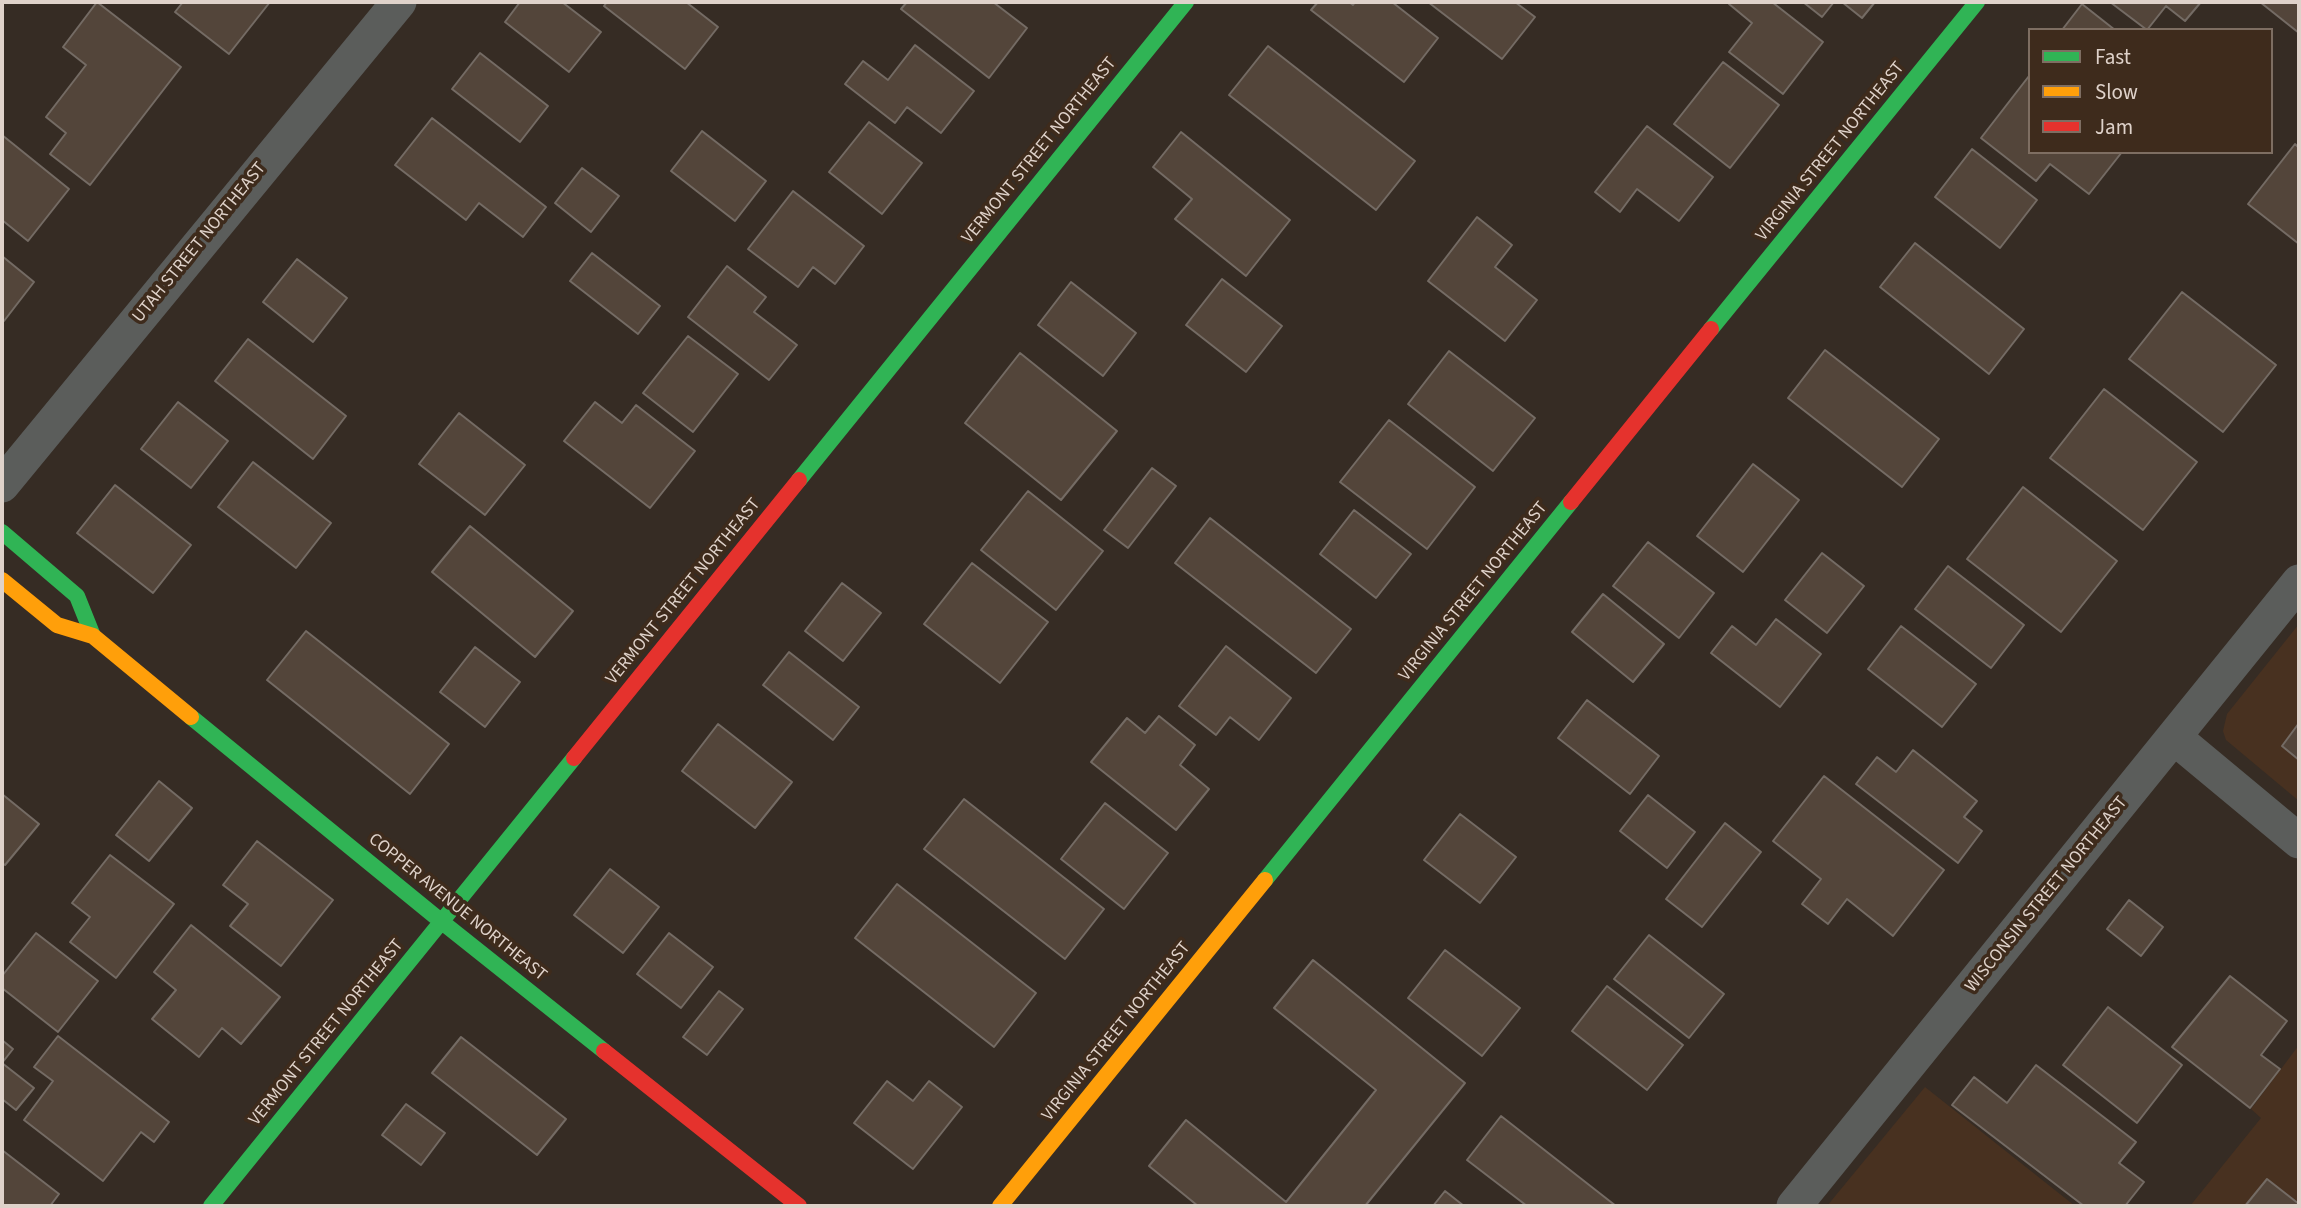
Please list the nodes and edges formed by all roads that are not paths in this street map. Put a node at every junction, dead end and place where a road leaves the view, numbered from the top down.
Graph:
1 (399, 2) edge
2 (1186, 2) edge
3 (1978, 2) edge
4 (2, 485) edge
5 (2, 532) edge
6 (2, 580) edge
7 (2299, 582) edge
8 (93, 636) junction
9 (2175, 738) junction
10 (2299, 841) edge
11 (442, 922) junction
12 (211, 1206) edge
13 (799, 1206) edge
14 (1000, 1206) edge
15 (1794, 1206) edge

1 - 4 street, UTAH STREET NORTHEAST
2 - 11 street, VERMONT STREET NORTHEAST
3 - 14 street, VIRGINIA STREET NORTHEAST
5 - 8 street, COPPER AVENUE NORTHEAST
6 - 8 street, COPPER AVENUE NORTHEAST
7 - 9 street, WISCONSIN STREET NORTHEAST
8 - 11 street, COPPER AVENUE NORTHEAST
9 - 10 street
9 - 15 street, WISCONSIN STREET NORTHEAST
11 - 12 street, VERMONT STREET NORTHEAST
11 - 13 street, COPPER AVENUE NORTHEAST

